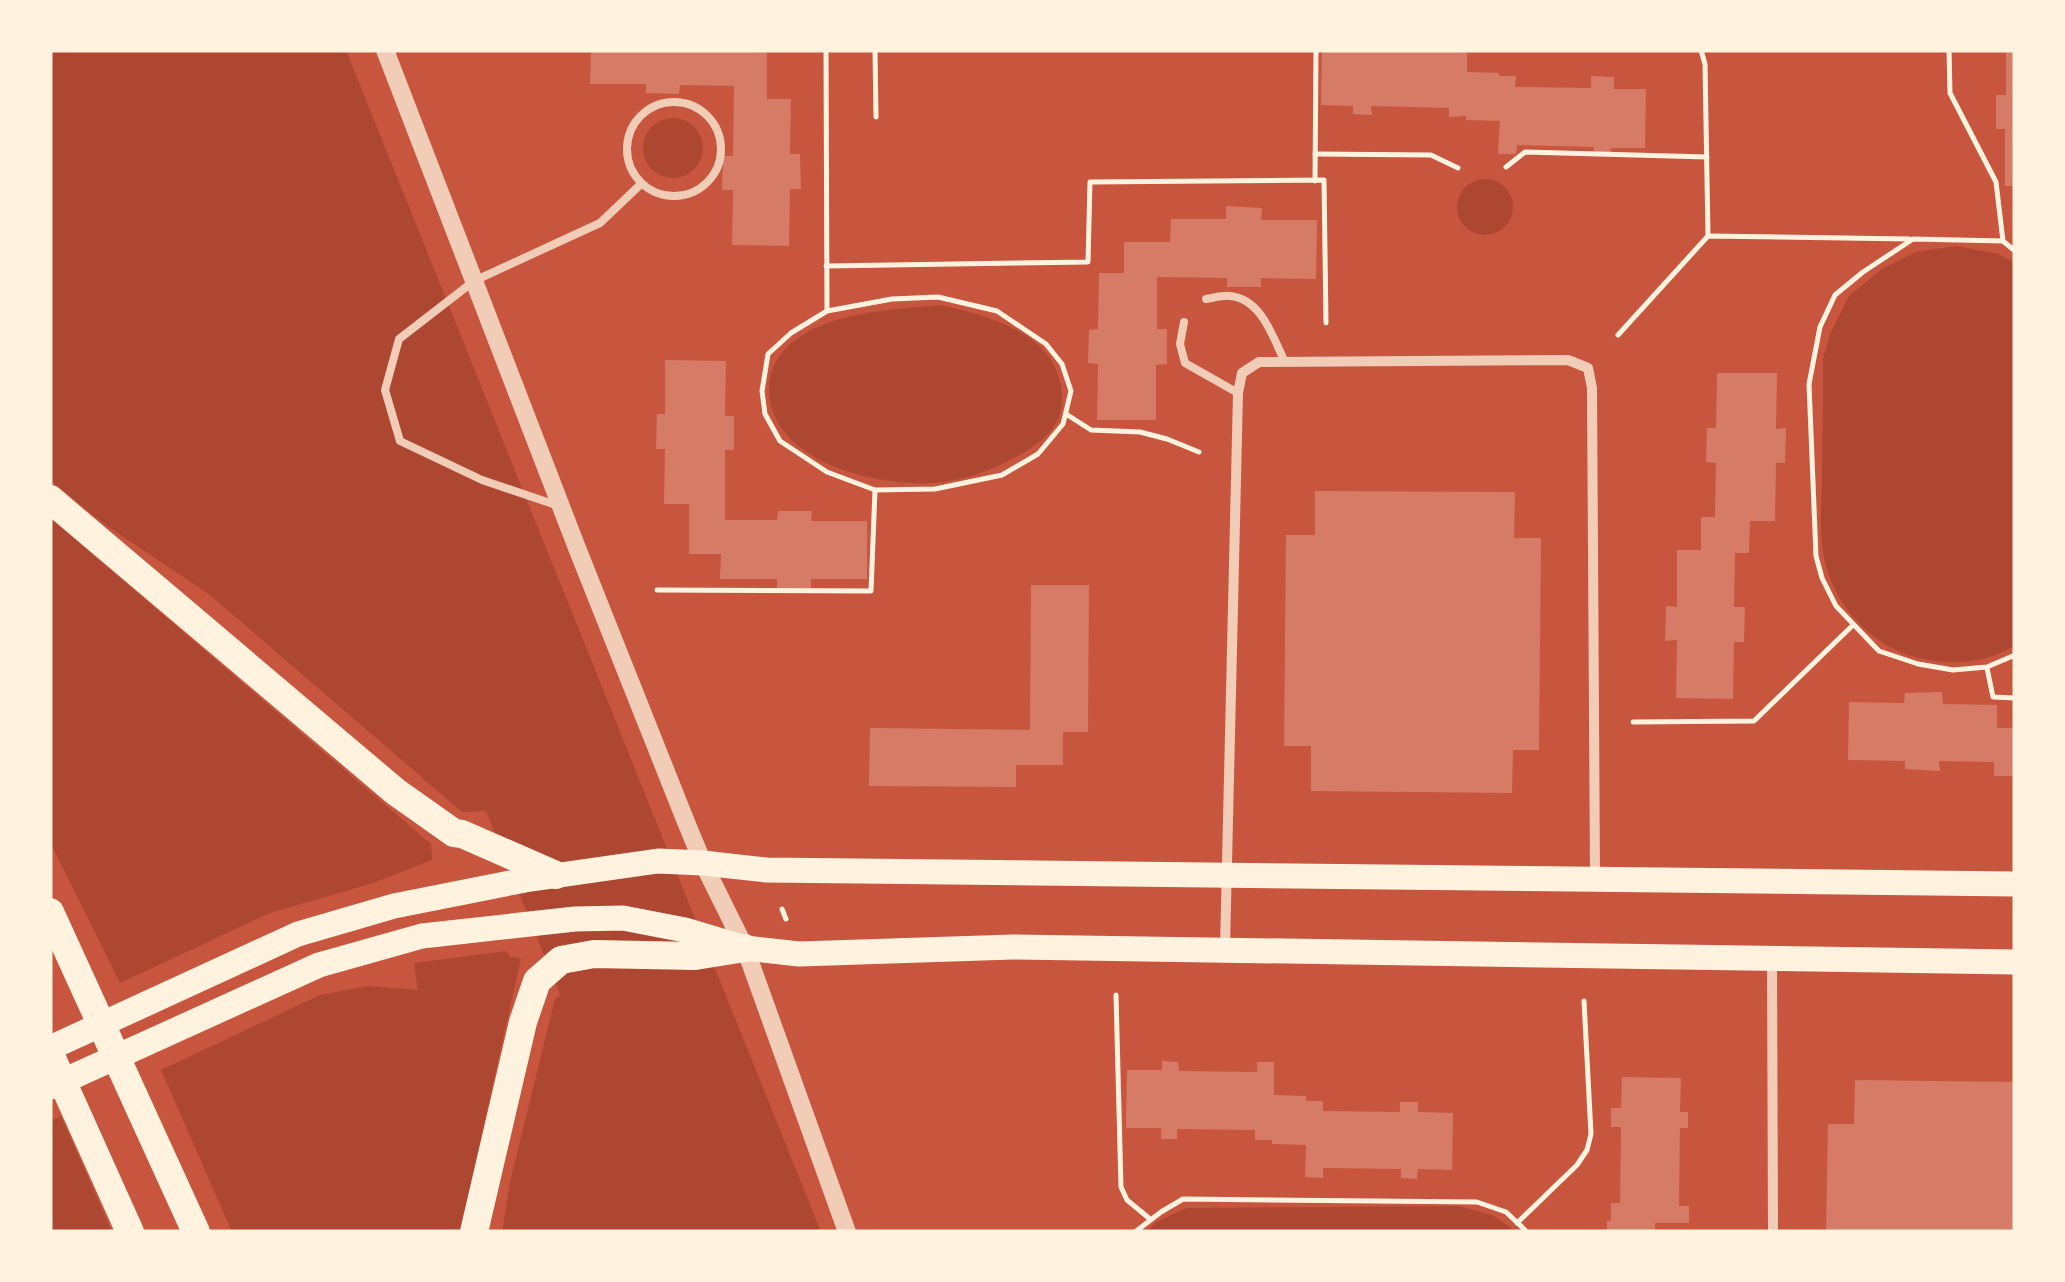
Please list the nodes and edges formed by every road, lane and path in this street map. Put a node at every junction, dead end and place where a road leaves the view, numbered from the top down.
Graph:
1 (385, 50) edge
2 (826, 50) edge
3 (875, 50) edge
4 (1316, 50) edge
5 (1701, 50) edge
6 (1948, 50) edge
7 (876, 117) dead end
8 (1315, 154) junction
9 (1707, 156) junction
10 (1458, 168) dead end
11 (1506, 168) dead end
12 (1315, 180) junction
13 (641, 184) junction
14 (1708, 236) junction
15 (1914, 240) junction
16 (2003, 241) junction
17 (2015, 251) edge
18 (826, 266) junction
19 (474, 281) junction
20 (1206, 298) dead end
21 (826, 311) junction
22 (1184, 322) dead end
23 (1326, 322) dead end
24 (1618, 335) dead end
25 (1284, 362) junction
26 (1238, 393) junction
27 (1066, 414) junction
28 (1200, 452) dead end
29 (875, 490) junction
30 (50, 499) edge
31 (561, 506) junction
32 (656, 590) dead end
33 (1853, 625) junction
34 (2015, 655) edge
35 (1986, 667) junction
36 (2015, 698) edge
37 (1634, 722) dead end
38 (703, 863) junction
39 (556, 875) junction
40 (1226, 875) junction
41 (1595, 879) junction
42 (2015, 884) edge
43 (782, 910) dead end
44 (50, 912) edge
45 (786, 920) dead end
46 (745, 948) junction
47 (1225, 948) junction
48 (1772, 959) junction
49 (2015, 962) edge
50 (1116, 995) dead end
51 (1584, 1000) dead end
52 (50, 1051) edge
53 (50, 1087) edge
54 (1150, 1219) junction
55 (1517, 1223) junction
56 (130, 1232) edge
57 (196, 1232) edge
58 (474, 1232) edge
59 (847, 1232) edge
60 (1135, 1232) edge
61 (1527, 1232) edge
62 (1774, 1232) edge

1 - 19 street
2 - 18 path
3 - 7 path
4 - 8 path
5 - 9 path
6 - 16 path
8 - 10 path
8 - 12 path
9 - 11 path
9 - 14 path
12 - 18 path
12 - 23 path
13 - 13 lane
13 - 19 lane
14 - 15 path
14 - 24 path
15 - 16 path
15 - 33 path
16 - 17 path
18 - 21 path
19 - 31 street
19 - 31 lane
20 - 25 lane
21 - 27 path
21 - 29 path
22 - 26 lane
25 - 26 street
25 - 41 street
26 - 40 street
27 - 28 path
27 - 29 path
29 - 32 path
30 - 39 highway
31 - 38 street
33 - 35 path
33 - 37 path
34 - 35 path
35 - 36 path
38 - 39 main road
38 - 40 main road
38 - 46 street
39 - 52 main road
40 - 41 main road
40 - 47 street
41 - 42 main road
43 - 45 path
44 - 57 highway
46 - 47 main road
46 - 53 main road
46 - 58 highway
46 - 59 street
47 - 48 main road
48 - 49 main road
48 - 62 street
50 - 54 path
51 - 55 path
52 - 56 highway
54 - 55 path
54 - 60 path
55 - 61 path

